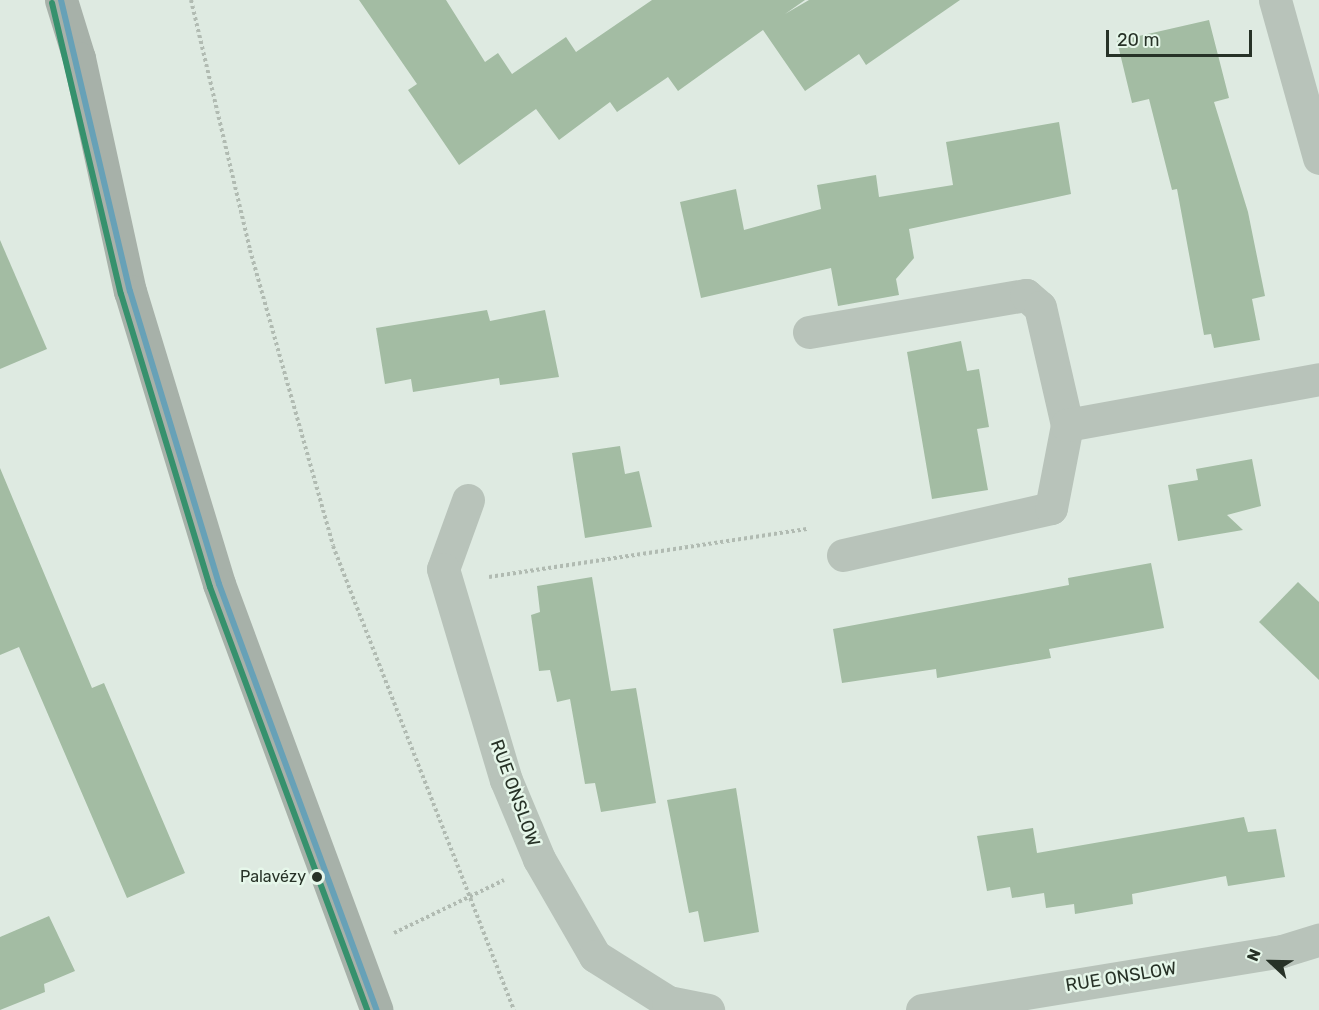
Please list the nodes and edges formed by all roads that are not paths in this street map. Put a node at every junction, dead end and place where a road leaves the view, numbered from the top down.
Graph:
1 (60, 0) edge
2 (81, 0) edge
3 (1275, 0) edge
4 (79, 58) junction
5 (1319, 158) edge
6 (809, 332) dead end
7 (1319, 379) edge
8 (1067, 425) junction
9 (468, 500) dead end
10 (843, 555) road end
11 (1319, 940) edge
12 (377, 1010) edge
13 (708, 1010) edge
14 (922, 1010) edge

1 - 4 main road
2 - 4 main road
3 - 5 street
4 - 12 main road
6 - 8 street
7 - 8 street
8 - 10 street
9 - 13 street, RUE ONSLOW
11 - 14 street, RUE ONSLOW

